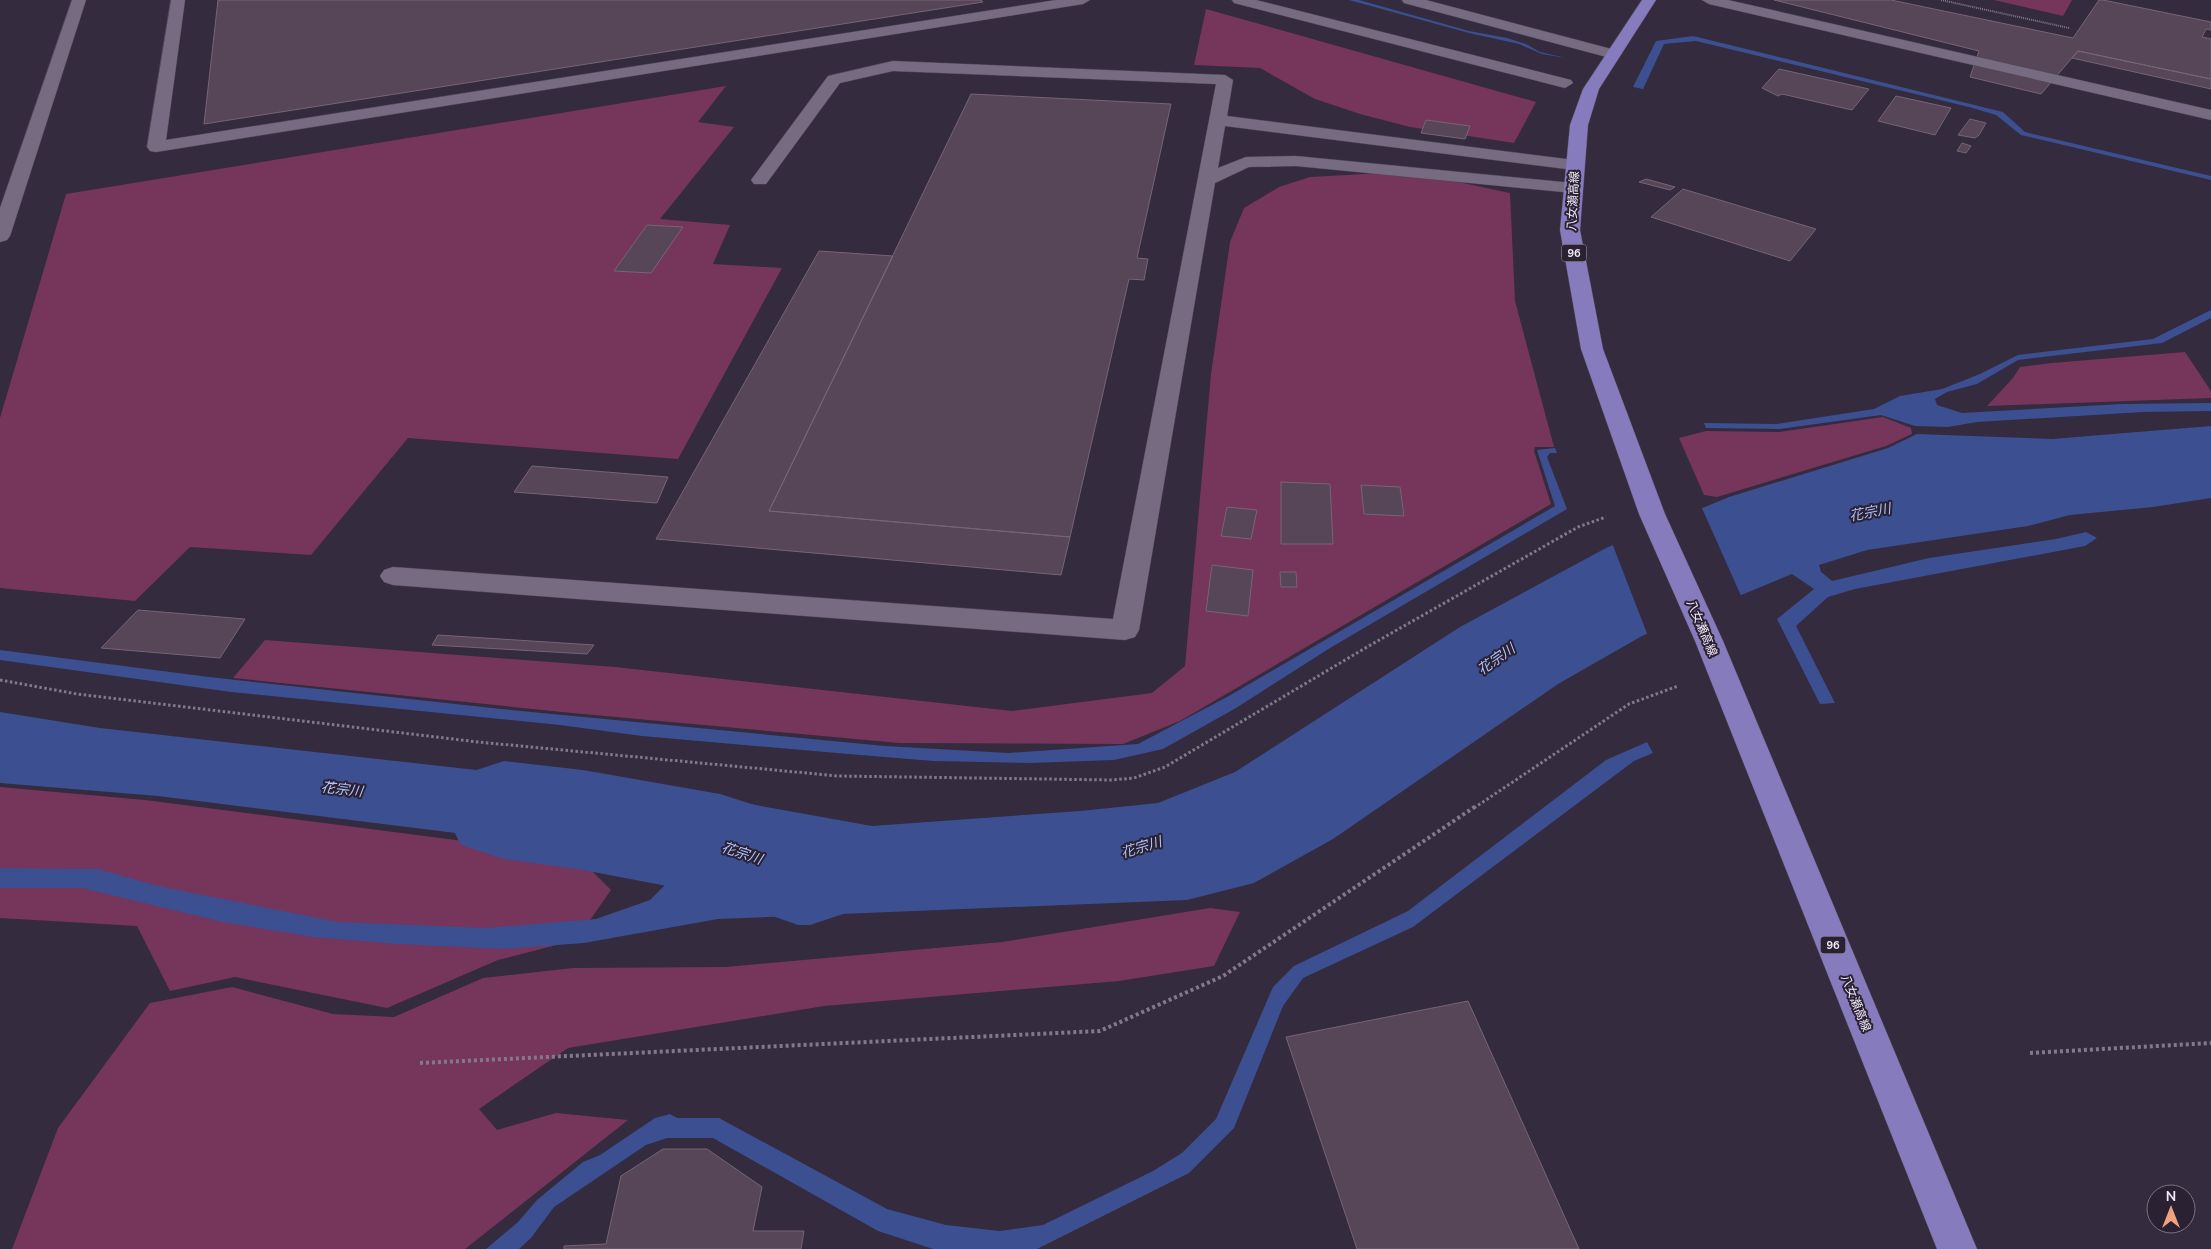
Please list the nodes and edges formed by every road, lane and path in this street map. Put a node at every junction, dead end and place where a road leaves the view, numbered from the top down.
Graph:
1 (79, 0) edge
2 (178, 0) edge
3 (1083, 0) edge
4 (1239, 0) edge
5 (1408, 0) edge
6 (1649, 0) edge
7 (1709, 0) edge
8 (1941, 0) edge
9 (2069, 28) dead end
10 (1614, 54) junction
11 (1565, 83) dead end
12 (2211, 116) edge
13 (1218, 120) junction
14 (1574, 165) junction
15 (760, 180) dead end
16 (1207, 180) junction
17 (1573, 188) junction
18 (0, 236) edge
19 (1649, 508) junction
20 (393, 576) dead end
21 (1714, 654) junction
22 (0, 680) edge
23 (2211, 1043) edge
24 (2030, 1053) dead end
25 (420, 1063) dead end
26 (1957, 1249) edge

1 - 18 lane
2 - 3 lane
4 - 11 lane
5 - 10 lane
6 - 10 main road, 八女瀬高線 / 96
7 - 12 lane
8 - 9 path
10 - 14 main road, 八女瀬高線 / 96
13 - 14 lane
13 - 15 lane
13 - 16 lane
14 - 17 main road, 八女瀬高線 / 96
16 - 17 lane
16 - 20 lane
17 - 19 main road, 八女瀬高線 / 96
19 - 21 main road, 八女瀬高線 / 96
19 - 22 path
21 - 25 path
21 - 26 main road, 八女瀬高線 / 96
23 - 24 path

